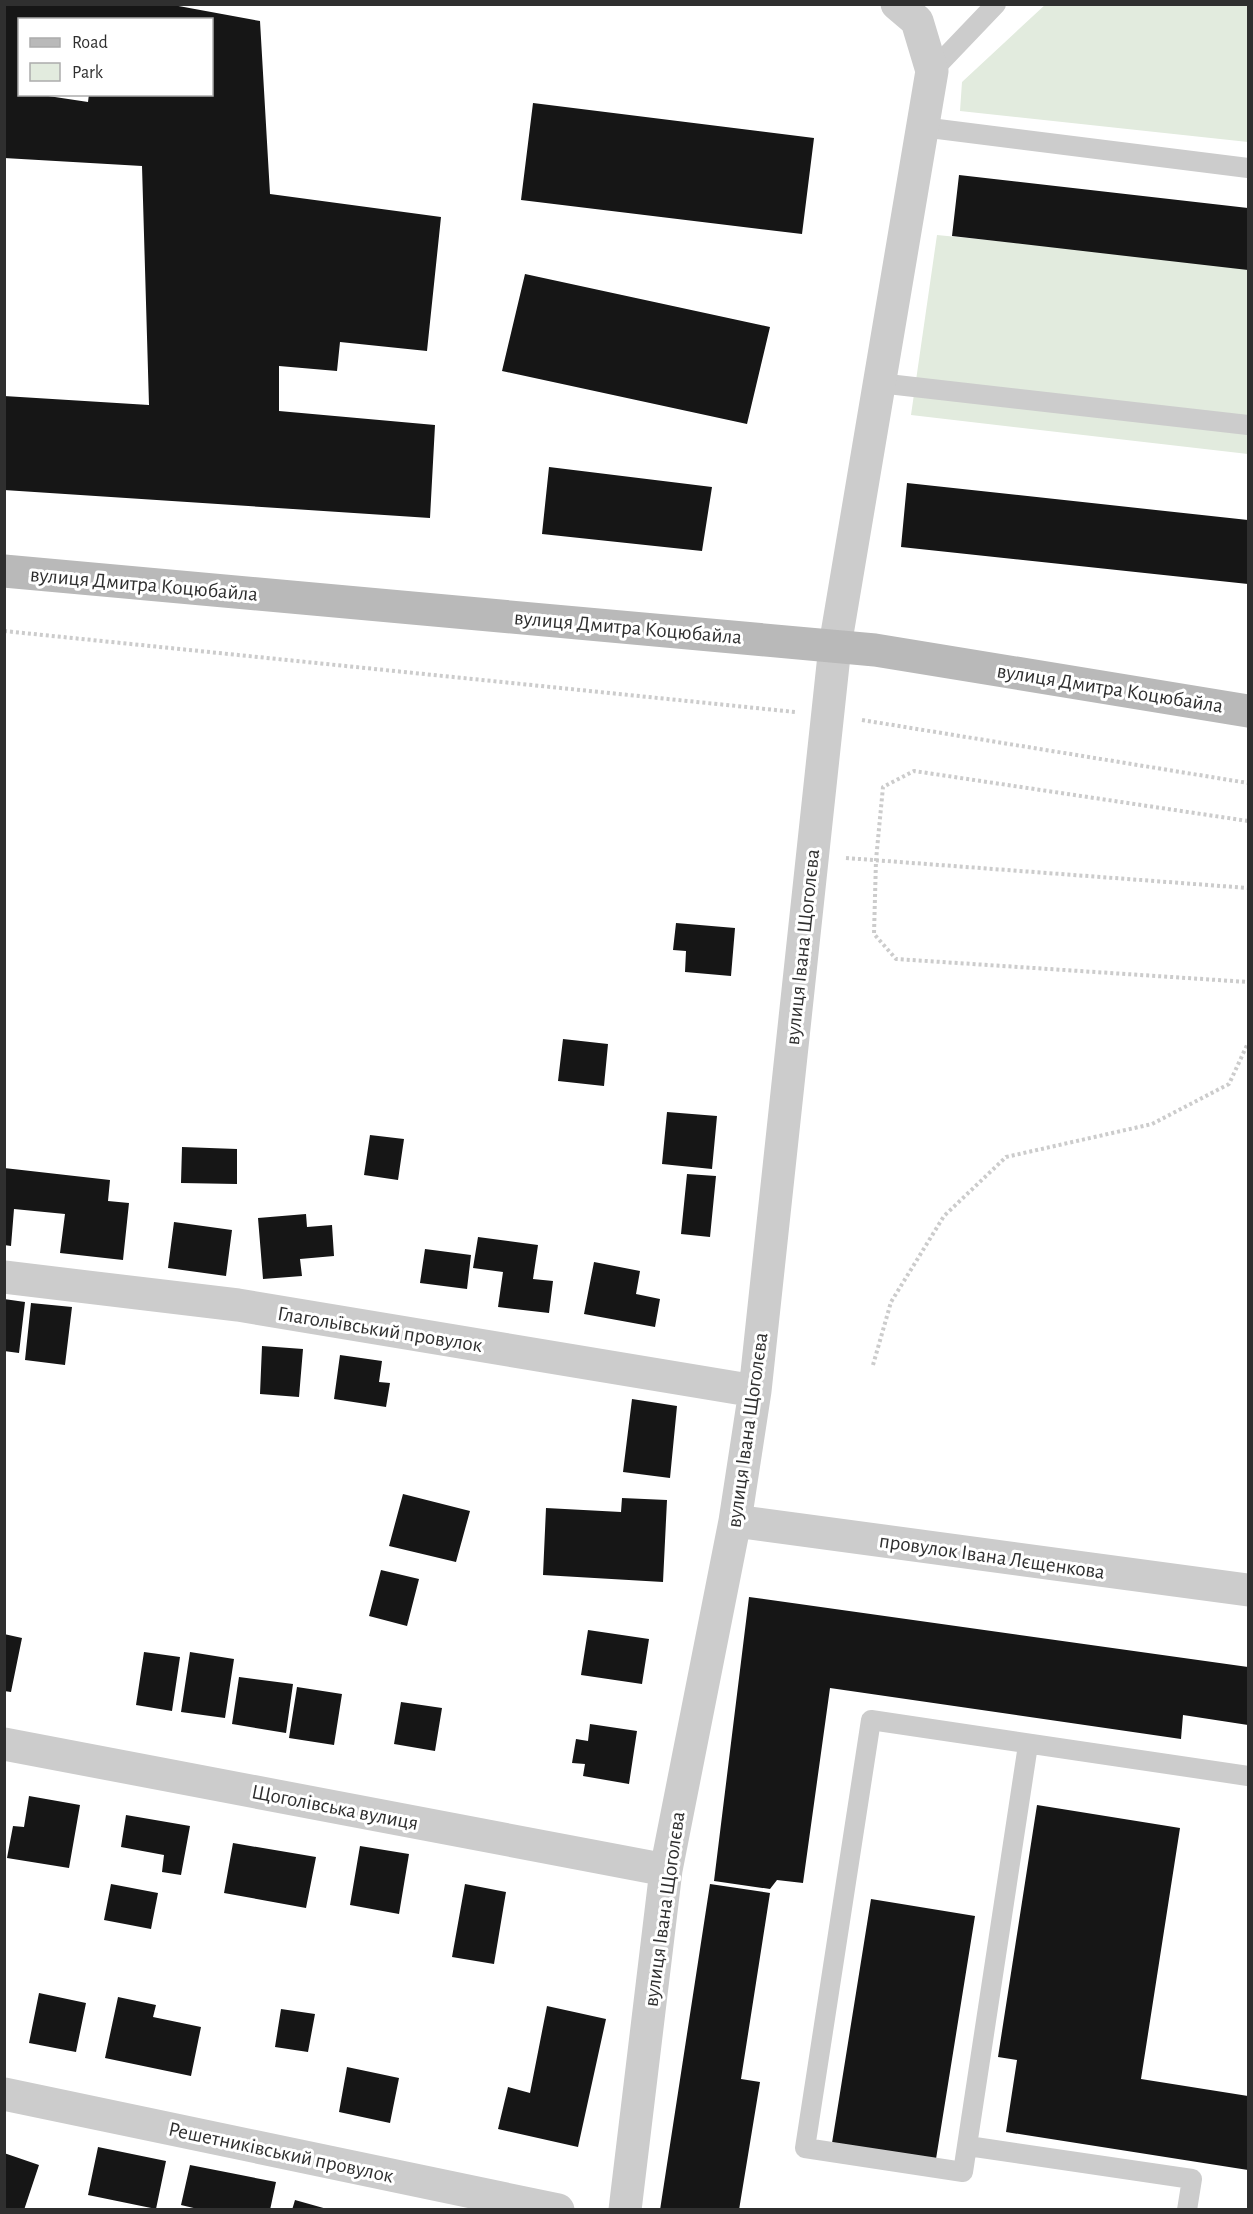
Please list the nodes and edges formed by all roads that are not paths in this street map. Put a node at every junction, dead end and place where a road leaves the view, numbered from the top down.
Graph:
1 (897, 4) edge
2 (996, 4) edge
3 (932, 71) junction
4 (922, 127) junction
5 (1248, 168) edge
6 (879, 383) junction
7 (1248, 425) edge
8 (4, 571) edge
9 (835, 646) junction
10 (1248, 711) edge
11 (4, 1277) edge
12 (755, 1391) junction
13 (735, 1521) junction
14 (1248, 1590) edge
15 (4, 1744) edge
16 (1028, 1745) junction
17 (1248, 1776) edge
18 (666, 1870) junction
19 (4, 2094) edge
20 (968, 2146) junction
21 (558, 2210) edge
22 (625, 2210) edge
23 (1187, 2210) edge

1 - 3 street
2 - 3 lane
3 - 4 street, вулиця Івана Щоголєва
4 - 5 lane
4 - 6 street, вулиця Івана Щоголєва
6 - 7 lane
6 - 9 street, вулиця Івана Щоголєва
8 - 9 main road, вулиця Дмитра Коцюбайла
9 - 10 main road, вулиця Дмитра Коцюбайла
9 - 12 street, вулиця Івана Щоголєва
11 - 12 street, Глагольївський провулок
12 - 13 street, вулиця Івана Щоголєва
13 - 14 street, провулок Івана Лєщенкова
13 - 18 street, вулиця Івана Щоголєва
15 - 18 street, Щоголівська вулиця
16 - 17 lane
16 - 20 lane
16 - 20 lane
18 - 22 street, вулиця Івана Щоголєва
19 - 21 street, Решетниківський провулок
20 - 23 lane

